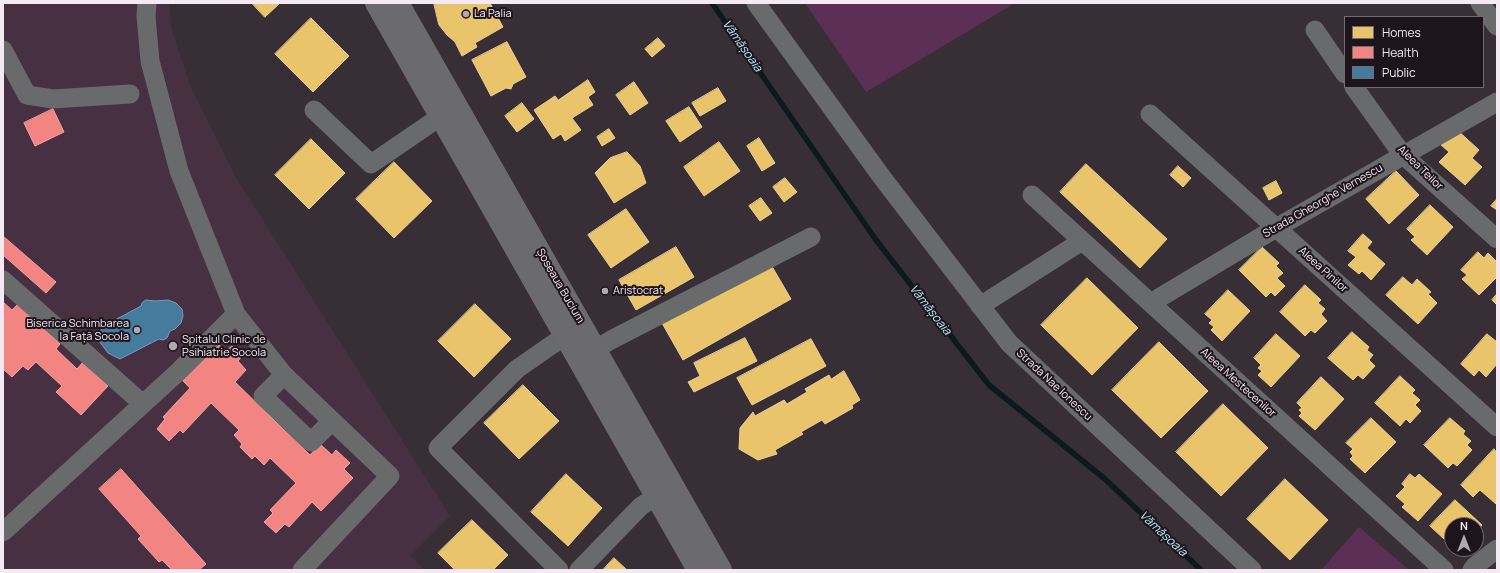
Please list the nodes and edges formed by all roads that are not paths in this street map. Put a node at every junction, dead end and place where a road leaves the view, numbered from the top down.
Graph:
1 (147, 3) edge
2 (376, 3) edge
3 (398, 3) edge
4 (756, 3) edge
5 (1480, 3) edge
6 (1497, 26) edge
7 (1314, 30) dead end
8 (3, 50) edge
9 (1344, 73) edge
10 (1355, 88) edge
11 (130, 94) dead end
12 (1497, 102) edge
13 (314, 110) dead end
14 (450, 112) junction
15 (1150, 114) dead end
16 (1404, 155) junction
17 (1032, 196) dead end
18 (1276, 228) junction
19 (811, 236) dead end
20 (1497, 239) edge
21 (1082, 241) junction
22 (3, 280) edge
23 (1152, 305) junction
24 (980, 306) junction
25 (236, 314) junction
26 (574, 332) junction
27 (587, 354) junction
28 (284, 375) junction
29 (144, 404) junction
30 (332, 421) junction
31 (1497, 427) edge
32 (665, 491) junction
33 (3, 532) edge
34 (1497, 549) edge
35 (306, 569) edge
36 (559, 570) edge
37 (579, 570) edge
38 (698, 570) edge
39 (721, 570) edge
40 (1252, 570) edge
41 (1444, 570) edge
42 (1472, 570) edge

1 - 25 street
2 - 14 main road, Șoseaua Bucium
3 - 14 main road, Șoseaua Bucium
4 - 24 street, Strada Nae Ionescu
5 - 6 street
7 - 9 street
8 - 11 street
10 - 16 street, Aleea Teilor
12 - 16 street, Strada Gheorghe Vernescu
13 - 14 street
14 - 26 main road, Șoseaua Bucium
15 - 18 street, Aleea Pinilor
16 - 18 street, Strada Gheorghe Vernescu
16 - 20 street, Aleea Teilor
17 - 21 street, Aleea Mestecenilor
18 - 23 street, Strada Gheorghe Vernescu
18 - 31 street, Aleea Pinilor
19 - 27 street
21 - 23 street, Aleea Mestecenilor
21 - 24 street
22 - 29 street
23 - 41 street, Aleea Mestecenilor
24 - 40 street, Strada Nae Ionescu
25 - 28 street
25 - 29 street
26 - 27 main road, Șoseaua Bucium
26 - 36 street
27 - 32 main road, Șoseaua Bucium
28 - 30 street
28 - 30 street
29 - 33 street
30 - 35 street
32 - 37 street
32 - 38 main road, Șoseaua Bucium
32 - 39 main road, Șoseaua Bucium
34 - 42 street

